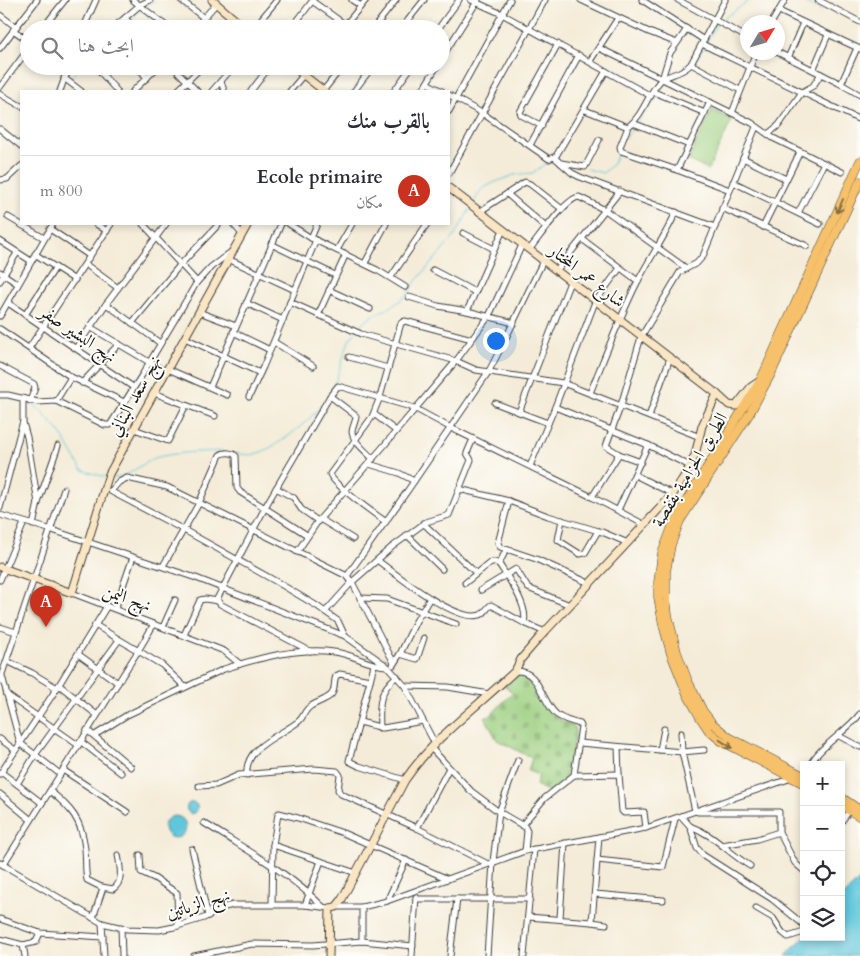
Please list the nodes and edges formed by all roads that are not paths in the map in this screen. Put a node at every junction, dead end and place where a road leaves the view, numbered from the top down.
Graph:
1 (37, 0) edge
2 (65, 0) edge
3 (96, 0) edge
4 (133, 0) edge
5 (150, 0) edge
6 (181, 0) edge
7 (276, 0) edge
8 (313, 0) edge
9 (352, 0) edge
10 (366, 0) edge
11 (396, 0) edge
12 (424, 0) edge
13 (459, 0) edge
14 (510, 0) edge
15 (545, 0) edge
16 (581, 0) edge
17 (642, 0) edge
18 (678, 0) edge
19 (692, 0) edge
20 (725, 0) edge
21 (785, 0) edge
22 (818, 0) edge
23 (475, 1) edge
24 (214, 2) edge
25 (651, 2) edge
26 (140, 6) junction
27 (361, 6) junction
28 (689, 6) junction
29 (779, 11) junction
30 (0, 14) edge
31 (502, 14) junction
32 (776, 15) edge
33 (124, 18) edge
34 (204, 18) joint
35 (618, 18) junction
36 (21, 20) edge
37 (49, 20) edge
38 (87, 20) edge
39 (158, 20) edge
40 (235, 20) edge
41 (260, 20) edge
42 (298, 20) edge
43 (336, 20) edge
44 (350, 20) edge
45 (380, 20) edge
46 (408, 20) edge
47 (445, 20) edge
48 (714, 20) junction
49 (20, 22) edge
50 (860, 22) edge
51 (803, 23) junction
52 (15, 28) junction
53 (529, 29) junction
54 (687, 29) junction
55 (20, 33) edge
56 (740, 34) edge
57 (828, 35) junction
58 (703, 42) junction
59 (677, 43) junction
60 (450, 44) edge
61 (558, 44) junction
62 (0, 48) edge
63 (599, 48) junction
64 (859, 49) edge
65 (579, 55) junction
66 (785, 56) edge
67 (788, 58) junction
68 (753, 60) edge
69 (20, 61) edge
70 (590, 61) junction
71 (691, 64) junction
72 (750, 68) junction
73 (813, 70) junction
74 (606, 71) junction
75 (822, 74) junction
76 (66, 75) edge
77 (103, 75) edge
78 (144, 75) edge
79 (150, 75) edge
80 (181, 75) edge
81 (193, 75) edge
82 (226, 75) edge
83 (263, 75) edge
84 (336, 75) edge
85 (366, 75) edge
86 (406, 75) edge
87 (432, 75) edge
88 (304, 76) joint
89 (64, 78) junction
90 (147, 78) junction
91 (662, 79) junction
92 (187, 81) junction
93 (221, 81) junction
94 (427, 83) junction
95 (841, 84) junction
96 (0, 87) edge
97 (60, 90) edge
98 (80, 90) edge
99 (116, 90) edge
100 (134, 90) edge
101 (178, 90) edge
102 (196, 90) edge
103 (213, 90) edge
104 (224, 90) edge
105 (251, 90) edge
106 (291, 90) edge
107 (323, 90) edge
108 (325, 90) edge
109 (355, 90) edge
110 (395, 90) edge
111 (423, 90) edge
112 (440, 90) edge
113 (740, 90) junction
114 (802, 92) junction
115 (0, 94) edge
116 (653, 94) junction
117 (860, 95) edge
118 (450, 96) edge
119 (456, 99) junction
120 (710, 102) junction
121 (20, 105) edge
122 (450, 109) edge
123 (585, 110) junction
124 (482, 113) junction
125 (705, 113) junction
126 (732, 113) junction
127 (860, 120) edge
128 (634, 123) junction
129 (542, 126) junction
130 (628, 127) junction
131 (756, 127) junction
132 (0, 129) edge
133 (768, 134) junction
134 (598, 140) dead end
135 (20, 145) edge
136 (530, 145) junction
137 (689, 145) junction
138 (800, 152) junction
139 (555, 158) junction
140 (743, 158) junction
141 (860, 161) edge
142 (561, 162) junction
143 (824, 163) junction
144 (20, 167) edge
145 (677, 170) junction
146 (450, 171) edge
147 (842, 172) dead end
148 (786, 179) junction
149 (0, 180) edge
150 (860, 181) edge
151 (733, 182) junction
152 (450, 190) edge
153 (730, 190) junction
154 (620, 191) junction
155 (507, 194) junction
156 (774, 202) junction
157 (474, 208) junction
158 (722, 208) junction
159 (562, 209) junction
160 (605, 210) junction
161 (676, 212) junction
162 (798, 213) junction
163 (8, 216) dead end
164 (20, 223) edge
165 (820, 224) dead end
166 (23, 225) edge
167 (98, 225) edge
168 (110, 225) edge
169 (144, 225) edge
170 (165, 225) edge
171 (218, 225) edge
172 (234, 225) edge
173 (247, 225) edge
174 (280, 225) edge
175 (291, 225) edge
176 (317, 225) edge
177 (351, 225) edge
178 (385, 225) edge
179 (426, 225) edge
180 (52, 226) edge
181 (714, 227) junction
182 (763, 227) junction
183 (548, 228) junction
184 (503, 230) junction
185 (107, 231) junction
186 (463, 233) dead end
187 (242, 234) junction
188 (44, 238) junction
189 (155, 238) junction
190 (313, 239) junction
191 (582, 239) junction
192 (0, 241) edge
193 (271, 244) junction
194 (807, 246) dead end
195 (525, 247) junction
196 (657, 248) junction
197 (494, 249) junction
198 (337, 250) junction
199 (232, 251) junction
200 (17, 253) junction
201 (35, 254) junction
202 (346, 254) junction
203 (90, 256) junction
204 (228, 259) junction
205 (31, 261) junction
206 (544, 261) junction
207 (305, 262) junction
208 (365, 263) junction
209 (84, 264) junction
210 (180, 265) junction
211 (55, 268) junction
212 (620, 268) junction
213 (686, 268) junction
214 (433, 270) dead end
215 (556, 271) junction
216 (2, 273) edge
217 (258, 273) junction
218 (335, 275) junction
219 (391, 277) junction
220 (74, 280) junction
221 (0, 281) edge
222 (638, 281) junction
223 (197, 282) junction
224 (570, 282) junction
225 (18, 284) junction
226 (405, 286) dead end
227 (118, 288) junction
228 (295, 290) junction
229 (329, 290) junction
230 (475, 292) junction
231 (409, 297) dead end
232 (290, 302) junction
233 (595, 302) junction
234 (8, 303) junction
235 (246, 303) junction
236 (106, 304) junction
237 (2, 307) edge
238 (370, 309) dead end
239 (467, 310) junction
240 (199, 312) junction
241 (25, 315) junction
242 (318, 315) junction
243 (0, 316) edge
244 (489, 316) junction
245 (283, 320) junction
246 (619, 320) junction
247 (132, 323) junction
248 (514, 323) junction
249 (44, 327) junction
250 (90, 327) junction
251 (234, 329) junction
252 (0, 330) edge
253 (641, 337) junction
254 (185, 338) junction
255 (472, 339) junction
256 (160, 342) junction
257 (274, 342) junction
258 (394, 343) junction
259 (119, 344) junction
260 (30, 348) junction
261 (76, 348) junction
262 (270, 350) junction
263 (224, 355) junction
264 (348, 357) dead end
265 (670, 358) junction
266 (456, 361) junction
267 (149, 362) junction
268 (99, 365) junction
269 (0, 366) edge
270 (313, 366) dead end
271 (388, 368) junction
272 (167, 370) junction
273 (489, 371) junction
274 (260, 373) junction
275 (71, 377) junction
276 (532, 377) junction
277 (760, 381) junction
278 (82, 383) junction
279 (563, 383) junction
280 (210, 386) junction
281 (133, 387) junction
282 (154, 393) junction
283 (590, 393) junction
284 (717, 394) junction
285 (0, 395) edge
286 (228, 395) dead end
287 (330, 396) junction
288 (249, 397) dead end
289 (380, 397) junction
290 (23, 399) junction
291 (30, 401) junction
292 (56, 401) junction
293 (124, 402) junction
294 (495, 403) dead end
295 (186, 405) junction
296 (621, 405) junction
297 (555, 407) junction
298 (414, 408) junction
299 (519, 412) junction
300 (374, 414) junction
301 (215, 416) dead end
302 (649, 416) junction
303 (23, 421) junction
304 (548, 423) junction
305 (451, 428) junction
306 (134, 429) junction
307 (396, 431) junction
308 (612, 431) junction
309 (700, 437) junction
310 (356, 439) junction
311 (473, 439) junction
312 (648, 445) junction
313 (58, 446) dead end
314 (619, 454) junction
315 (373, 459) junction
316 (640, 462) junction
317 (369, 464) junction
318 (530, 466) junction
319 (690, 466) junction
320 (635, 475) junction
321 (414, 481) junction
322 (107, 488) junction
323 (276, 488) junction
324 (64, 489) dead end
325 (459, 489) junction
326 (345, 490) junction
327 (673, 494) junction
328 (592, 497) junction
329 (509, 501) junction
330 (38, 503) junction
331 (199, 503) junction
332 (0, 508) edge
333 (264, 509) junction
334 (618, 510) junction
335 (0, 516) edge
336 (319, 520) junction
337 (562, 520) junction
338 (386, 522) junction
339 (24, 523) junction
340 (423, 523) junction
341 (33, 525) junction
342 (645, 525) junction
343 (52, 530) junction
344 (184, 530) junction
345 (253, 530) junction
346 (598, 531) junction
347 (306, 535) junction
348 (407, 535) junction
349 (353, 539) dead end
350 (88, 543) junction
351 (628, 543) junction
352 (506, 550) junction
353 (297, 552) junction
354 (133, 557) junction
355 (238, 560) junction
356 (377, 560) junction
357 (499, 564) junction
358 (163, 566) junction
359 (3, 568) edge
360 (442, 569) dead end
361 (476, 573) junction
362 (505, 574) junction
363 (347, 576) junction
364 (34, 579) junction
365 (0, 580) edge
366 (352, 582) junction
367 (465, 583) dead end
368 (589, 583) junction
369 (223, 588) junction
370 (481, 590) dead end
371 (72, 593) junction
372 (360, 598) junction
373 (430, 598) junction
374 (175, 600) dead end
375 (218, 601) junction
376 (570, 605) junction
377 (106, 606) junction
378 (116, 609) junction
379 (326, 612) junction
380 (422, 612) junction
381 (524, 623) junction
382 (154, 624) junction
383 (456, 624) dead end
384 (95, 625) junction
385 (0, 627) edge
386 (163, 627) junction
387 (16, 632) junction
388 (545, 632) junction
389 (184, 635) junction
390 (345, 636) junction
391 (424, 638) dead end
392 (119, 640) junction
393 (138, 651) junction
394 (310, 651) junction
395 (78, 654) junction
396 (400, 654) junction
397 (7, 661) junction
398 (394, 663) junction
399 (240, 664) junction
400 (374, 665) junction
401 (388, 667) junction
402 (98, 669) junction
403 (515, 671) junction
404 (397, 676) junction
405 (1, 678) edge
406 (370, 680) junction
407 (118, 683) junction
408 (58, 686) junction
409 (405, 686) junction
410 (185, 687) junction
411 (489, 694) junction
412 (7, 695) junction
413 (76, 699) junction
414 (860, 714) edge
415 (97, 715) junction
416 (38, 716) junction
417 (423, 721) junction
418 (360, 722) junction
419 (55, 728) junction
420 (380, 728) junction
421 (664, 729) dead end
422 (87, 730) junction
423 (682, 733) dead end
424 (94, 735) junction
425 (839, 736) junction
426 (0, 740) edge
427 (20, 743) junction
428 (79, 743) junction
429 (579, 744) junction
430 (433, 746) junction
431 (618, 747) junction
432 (860, 747) edge
433 (16, 750) junction
434 (660, 750) junction
435 (704, 750) dead end
436 (682, 752) junction
437 (35, 755) junction
438 (518, 760) dead end
439 (813, 761) edge
440 (131, 767) dead end
441 (449, 768) junction
442 (61, 772) junction
443 (0, 773) edge
444 (121, 773) dead end
445 (791, 773) junction
446 (619, 774) junction
447 (248, 775) junction
448 (574, 775) junction
449 (800, 775) edge
450 (405, 780) junction
451 (800, 781) edge
452 (17, 784) junction
453 (199, 786) dead end
454 (50, 791) junction
455 (0, 794) edge
456 (845, 801) edge
457 (42, 803) junction
458 (844, 806) edge
459 (850, 810) junction
460 (860, 810) edge
461 (695, 811) junction
462 (127, 812) dead end
463 (499, 812) junction
464 (387, 816) junction
465 (681, 816) junction
466 (845, 817) edge
467 (860, 817) edge
468 (674, 819) junction
469 (31, 820) junction
470 (204, 823) dead end
471 (522, 825) junction
472 (690, 826) junction
473 (417, 828) junction
474 (646, 828) junction
475 (779, 832) junction
476 (599, 837) junction
477 (565, 843) junction
478 (273, 845) junction
479 (722, 845) junction
480 (371, 846) junction
481 (192, 849) dead end
482 (534, 849) junction
483 (525, 851) junction
484 (118, 855) dead end
485 (140, 856) dead end
486 (406, 860) junction
487 (597, 860) junction
488 (321, 862) junction
489 (491, 863) junction
490 (1, 864) edge
491 (750, 866) dead end
492 (272, 867) junction
493 (800, 867) edge
494 (356, 873) junction
495 (448, 879) junction
496 (102, 887) junction
497 (416, 891) junction
498 (309, 893) junction
499 (595, 894) junction
500 (416, 898) junction
501 (457, 899) junction
502 (492, 899) junction
503 (530, 899) junction
504 (662, 900) dead end
505 (387, 901) junction
506 (272, 904) junction
507 (305, 905) junction
508 (330, 907) junction
509 (362, 907) junction
510 (756, 908) dead end
511 (208, 916) junction
512 (528, 917) junction
513 (93, 918) junction
514 (560, 918) junction
515 (0, 919) edge
516 (592, 922) junction
517 (102, 923) junction
518 (800, 923) edge
519 (606, 924) dead end
520 (178, 926) junction
521 (121, 927) junction
522 (40, 933) junction
523 (800, 933) edge
524 (103, 937) junction
525 (0, 939) edge
526 (362, 941) junction
527 (329, 943) junction
528 (23, 945) junction
529 (413, 946) junction
530 (211, 954) edge
531 (25, 956) edge
532 (104, 956) edge
533 (122, 956) edge
534 (194, 956) edge
535 (329, 956) edge
536 (412, 956) edge
537 (450, 956) edge
538 (487, 956) edge
539 (524, 956) edge

1 - 36 street
2 - 37 street
3 - 38 street
4 - 26 street
5 - 26 street
6 - 34 street
7 - 41 street
8 - 42 street
8 - 43 street
9 - 27 street
10 - 27 street
11 - 45 street
12 - 46 street
13 - 47 street
14 - 31 street
15 - 53 street
16 - 35 street
17 - 25 street
18 - 28 street
19 - 28 street
20 - 48 street
21 - 29 street
22 - 50 street
23 - 31 street
23 - 60 street
24 - 34 street
24 - 40 street
25 - 54 street
26 - 33 street
26 - 39 street
27 - 44 street
28 - 48 street
29 - 32 street
29 - 51 street
30 - 52 street
31 - 53 street
31 - 119 street
35 - 59 street
35 - 63 street
48 - 56 street
48 - 58 street
49 - 52 street
51 - 57 street
51 - 67 street
52 - 55 street
52 - 62 street
53 - 61 street
53 - 124 street
54 - 58 street
54 - 59 street
57 - 64 street
57 - 73 street
58 - 71 street
58 - 72 street
59 - 91 street
61 - 65 street
61 - 129 street
63 - 70 street
63 - 91 street
64 - 95 street
65 - 70 street
65 - 129 street
66 - 67 street
67 - 73 street
68 - 72 street
69 - 96 street
70 - 74 street
71 - 91 street
71 - 113 street
72 - 113 street
72 - 114 street
73 - 75 street
74 - 116 street
74 - 123 street
75 - 95 street
75 - 114 street
76 - 89 street
77 - 99 street
78 - 90 street
79 - 90 street
80 - 92 street
81 - 92 street
82 - 93 street
83 - 105 street
84 - 108 street
85 - 109 street
86 - 110 street
87 - 94 street
88 - 106 street
88 - 107 street
89 - 97 street
89 - 98 street
90 - 100 street
91 - 116 street
91 - 120 street
92 - 101 street
92 - 102 street
93 - 103 street
93 - 104 street
94 - 111 street
94 - 112 street
95 - 117 street
113 - 126 street
114 - 127 street
114 - 133 street
115 - 121 street
116 - 125 street
116 - 128 street
118 - 119 street
119 - 122 street
119 - 124 street
120 - 125 street
120 - 126 street
123 - 130 street
123 - 139 street
124 - 136 street
124 - 146 street
125 - 137 street
126 - 131 street
128 - 130 street
128 - 137 street
129 - 136 street
130 - 145 street
131 - 133 street
131 - 140 street
132 - 135 street
133 - 138 street
134 - 142 street
136 - 139 street
137 - 145 street
138 - 143 street
138 - 148 street
139 - 142 street
140 - 148 street
140 - 151 street
141 -> 277 main road, الطريق الحزامية بقفصة
142 - 154 street
143 - 147 street
143 - 162 street
144 - 149 street
145 - 153 street
148 - 156 street
150 - 445 main road, الطريق الحزامية بقفصة
151 - 153 street
151 - 156 street
152 - 157 street, شارع عمر المختار
153 - 158 street
154 - 160 street
154 - 161 street
155 - 157 street
155 - 159 street
155 - 183 street
156 - 162 street
156 - 182 street
157 - 184 street, شارع عمر المختار
158 - 181 street
158 - 182 street
159 - 160 street
159 - 183 street
160 - 191 street
160 - 196 street
161 - 181 street
161 - 196 street
162 - 165 street
163 - 164 street
166 - 188 street
167 - 185 street
168 - 185 street
169 - 189 street
170 - 189 street
171 - 210 street
172 - 187 street
173 - 187 street, نهج سعد البناني
174 - 193 street
175 - 190 street
176 - 190 street
177 - 198 street
178 - 208 street
179 - 219 street
180 - 188 street
180 - 203 street
181 - 213 street
182 - 194 street
183 - 195 street
184 - 195 street, شارع عمر المختار
184 - 197 street
185 - 203 street
186 - 197 street
187 - 199 street, نهج سعد البناني
188 - 201 street
189 - 210 street
189 - 227 street
190 - 198 street
190 - 207 street
191 - 212 street
191 - 215 street
192 - 200 street
193 - 207 street
193 - 217 street
195 - 206 street, شارع عمر المختار
195 - 244 street
196 - 213 street
196 - 222 street
197 - 230 street
198 - 202 street
199 - 204 street, نهج سعد البناني
199 - 223 street
200 - 205 street
200 - 216 street
201 - 205 street
201 - 211 street
202 - 208 street
202 - 218 street
203 - 209 street
204 - 217 street
204 - 240 street, نهج سعد البناني
205 - 225 street
206 - 215 street, شارع عمر المختار
206 - 248 street
207 - 218 street
207 - 228 street
208 - 219 street
209 - 220 street
209 - 227 street
210 - 223 street
210 - 247 street
211 - 220 street
211 - 241 street
212 - 222 street
212 - 233 street
213 - 253 street
214 - 230 street
215 - 224 street, شارع عمر المختار
216 - 221 street
216 - 225 street
217 - 228 street
217 - 235 street
218 - 229 street
219 - 226 street
220 - 249 street
222 - 246 street
223 - 256 street
224 - 233 street, شارع عمر المختار
224 - 276 street
225 - 234 street
227 - 236 street
228 - 232 street
229 - 238 street
229 - 242 street
230 - 239 street
231 - 239 street
232 - 242 street
232 - 245 street
233 - 246 street, شارع عمر المختار
233 - 279 street
234 - 237 street
234 - 241 street, نهج البشير صفر
235 - 245 street
235 - 251 street
236 - 247 street
236 - 250 street
237 - 243 street
239 - 244 street
240 - 251 street
240 - 254 street, نهج سعد البناني
241 - 249 street, نهج البشير صفر
242 - 258 street
244 - 248 street
244 - 255 street
245 - 257 street
246 - 253 street, شارع عمر المختار
246 - 283 street
247 - 256 street
248 - 273 street
249 - 260 street
249 - 261 street, نهج البشير صفر
250 - 259 street
250 - 261 street
251 - 262 street
251 - 263 street
252 - 260 street
253 - 265 street, شارع عمر المختار
253 - 296 street
254 - 263 street
254 - 272 street, نهج سعد البناني
255 - 258 street
255 - 266 street
256 - 267 street
257 - 262 street
257 - 270 street
258 - 266 street
258 - 271 street
259 - 267 street
259 - 268 street
260 - 275 street
261 - 268 street, نهج البشير صفر
262 - 274 street
263 - 274 street
263 - 280 street
264 - 271 street
265 - 284 street, شارع عمر المختار
265 - 302 street
266 - 273 street
266 - 298 street
267 - 272 street
267 - 281 street
268 - 278 street
268 - 281 street, نهج البشير صفر
269 - 291 street
271 - 289 street
272 - 280 street
272 - 282 street, نهج سعد البناني
273 - 276 street
273 - 305 street
274 - 288 street
275 - 278 street
275 - 292 street
276 - 279 street
276 - 299 street
277 - 284 street, شارع عمر المختار
277 -> 445 main road, الطريق الحزامية بقفصة
278 - 293 street
279 - 283 street
279 - 297 street
280 - 286 street
281 - 293 street
282 - 295 street
282 - 306 street, نهج سعد البناني
283 - 296 street
284 - 309 street
285 - 290 street
287 - 289 street
287 - 310 street
287 - 323 street
289 - 298 street
289 - 300 street
290 - 291 street
290 - 303 street
291 - 292 street
292 - 293 street
294 - 299 street
295 - 301 street
295 - 306 street
296 - 302 street
296 - 308 street
297 - 304 street
297 - 308 street
298 - 305 street
298 - 307 street
299 - 304 street
300 - 307 street
300 - 310 street
302 - 309 street
303 - 330 street
303 - 332 street
304 - 318 street
305 - 311 street
305 - 321 street
306 - 322 street, نهج سعد البناني
307 - 315 street
308 - 312 street
308 - 314 street
309 - 319 street
310 - 315 street
310 - 326 street
311 - 318 street
311 - 325 street
312 - 316 street
312 - 319 street
313 - 330 street
314 - 316 street
314 - 328 street
315 - 317 street
316 - 320 street
317 - 321 street
317 - 326 street
318 - 328 street
319 - 327 street
320 - 327 street
320 - 334 street
321 - 338 street
322 - 331 street
322 - 344 street
322 - 350 street, نهج سعد البناني
323 - 333 street
323 - 336 street
324 - 343 street
325 - 329 street
325 - 340 street
326 - 336 street
326 - 338 street
327 - 342 street
328 - 334 street
329 - 337 street
329 - 352 street
330 - 341 street
331 - 333 street
331 - 344 street
331 - 345 street
333 - 345 street
333 - 347 street
334 - 342 street
335 - 339 street
336 - 347 street
336 - 349 street
337 - 346 street
337 - 346 street
338 - 363 street
339 - 341 street
339 - 359 street
340 - 348 street
340 - 361 street
341 - 343 street
342 - 351 street
343 - 350 street
343 - 364 street
344 - 355 street
344 - 358 street
345 - 353 street
345 - 355 street
346 - 351 street
347 - 353 street
348 - 356 street
348 - 360 street
350 - 354 street
350 - 371 street, نهج سعد البناني
351 - 368 street
352 - 357 street
352 - 368 street
353 - 363 street
354 - 358 street
354 - 378 street
355 - 369 street
355 - 379 street
356 - 366 street
356 - 373 street
357 - 361 street
357 - 362 street
358 - 369 street
359 - 364 street, نهج اليمن
359 - 365 street
361 - 367 street
362 - 370 street
362 - 376 street
362 - 381 street
363 - 366 street
364 - 371 street, نهج اليمن
364 - 387 street
366 - 372 street
366 - 379 street
368 - 376 street
369 - 375 street
369 - 390 street
371 - 377 street, نهج اليمن
372 - 380 street
372 - 398 street
373 - 380 street
373 - 381 street
374 - 386 street
375 - 389 street
375 - 394 street
376 - 388 street
377 - 378 street, نهج اليمن
377 - 384 street
378 - 382 street, نهج اليمن
379 - 390 street
380 - 383 street
380 - 396 street
381 - 388 street
382 - 386 street, نهج اليمن
382 - 393 street
384 - 392 street
384 - 395 street
385 - 387 street
386 - 389 street, نهج اليمن
387 - 397 street
388 - 403 street
389 - 399 street, نهج اليمن
390 - 401 street
391 - 396 street
392 - 393 street
392 - 402 street
393 - 407 street
393 - 410 street
394 - 399 street
394 - 400 street
395 - 402 street
395 - 408 street
396 - 398 street
397 - 405 street
397 - 408 street
398 - 401 street
399 - 410 street
400 - 401 street
400 - 406 street
401 - 404 street
402 - 407 street
402 - 413 street
403 - 411 street
403 - 429 street
404 - 409 street
404 - 420 street
405 - 412 street
406 - 418 street
406 - 447 street
407 - 415 street
408 - 413 street
408 - 416 street
409 - 411 street
409 - 417 street
410 - 424 street
411 - 430 street
412 - 416 street
412 - 427 street
413 - 415 street
413 - 419 street
414 - 425 street
415 - 422 street
416 - 419 street
416 - 427 street
417 - 420 street
417 - 430 street
418 - 420 street
418 - 450 street
419 - 428 street
419 - 437 street
421 - 434 street
422 - 424 street
422 - 428 street
423 - 436 street
424 - 440 street
425 - 432 street
425 - 439 street
426 - 433 street
427 - 433 street
427 - 437 street
428 - 442 street
428 - 444 street
429 - 431 street
429 - 448 street
430 - 441 street
430 - 450 street
431 - 434 street
431 - 446 street
433 - 443 street
434 - 436 street
435 - 436 street
436 - 461 street
437 - 442 street
437 - 452 street
438 - 463 street
441 - 463 street
441 - 473 street
442 - 454 street
442 - 462 street
443 - 452 street
445 - 449 main road, الطريق الحزامية بقفصة
445 - 451 main road, الطريق الحزامية بقفصة
445 - 461 street, نهج الزياتين
446 - 448 street
446 - 474 street
447 - 453 street
447 - 464 street
448 - 471 street
450 - 464 street
452 - 457 street
454 - 457 street
454 - 496 street
455 - 469 street
456 - 460 main road
457 - 469 street
458 - 459 main road
459 - 466 street
459 - 467 main road
461 - 465 street, نهج الزياتين
461 - 475 street
463 - 471 street
463 - 489 street
464 - 473 street
464 - 480 street
465 - 468 street, نهج الزياتين
465 - 472 street
468 - 474 street, نهج الزياتين
468 - 487 street
469 - 490 street
470 - 492 street
471 - 483 street
472 - 479 street
472 - 518 street
473 - 489 street
474 - 476 street, نهج الزياتين
475 - 479 street
475 - 493 street
476 - 477 street, نهج الزياتين
476 - 487 street
477 - 482 street, نهج الزياتين
477 - 514 street
478 - 480 street
478 - 488 street
478 - 492 street
479 - 491 street
480 - 486 street
480 - 494 street
481 - 511 street
482 - 483 street, نهج الزياتين
482 - 503 street
483 - 489 street, نهج الزياتين
484 - 496 street
485 - 520 street
486 - 495 street
486 - 505 street
487 - 499 street
488 - 494 street
488 - 498 street
489 - 495 street, نهج الزياتين
489 - 502 street
490 - 513 street, نهج الزياتين
492 - 498 street
492 - 506 street
494 - 508 street
495 - 497 street, نهج الزياتين
496 - 513 street
497 - 500 street
497 - 505 street, نهج الزياتين
498 - 507 street
498 - 508 street
499 - 504 street
499 - 516 street
500 - 501 street
500 - 529 street
501 - 502 street
501 - 537 street
502 - 503 street
502 - 538 street
503 - 512 street
505 - 509 street, نهج الزياتين
506 - 507 street, نهج الزياتين
506 - 511 street, نهج الزياتين
507 - 508 street, نهج الزياتين
508 - 509 street, نهج الزياتين
508 - 527 street
509 - 526 street
510 - 523 street
511 - 520 street, نهج الزياتين
512 - 514 street
512 - 539 street
513 - 517 street, نهج الزياتين
514 - 516 street
515 - 522 street
516 - 519 street
517 - 521 street, نهج الزياتين
517 - 524 street
520 - 521 street, نهج الزياتين
521 - 533 street
522 - 524 street
522 - 528 street
524 - 532 street
525 - 528 street
526 - 527 street
526 - 529 street
527 - 530 street
527 - 535 street
528 - 531 street
529 - 536 street
530 - 534 street

